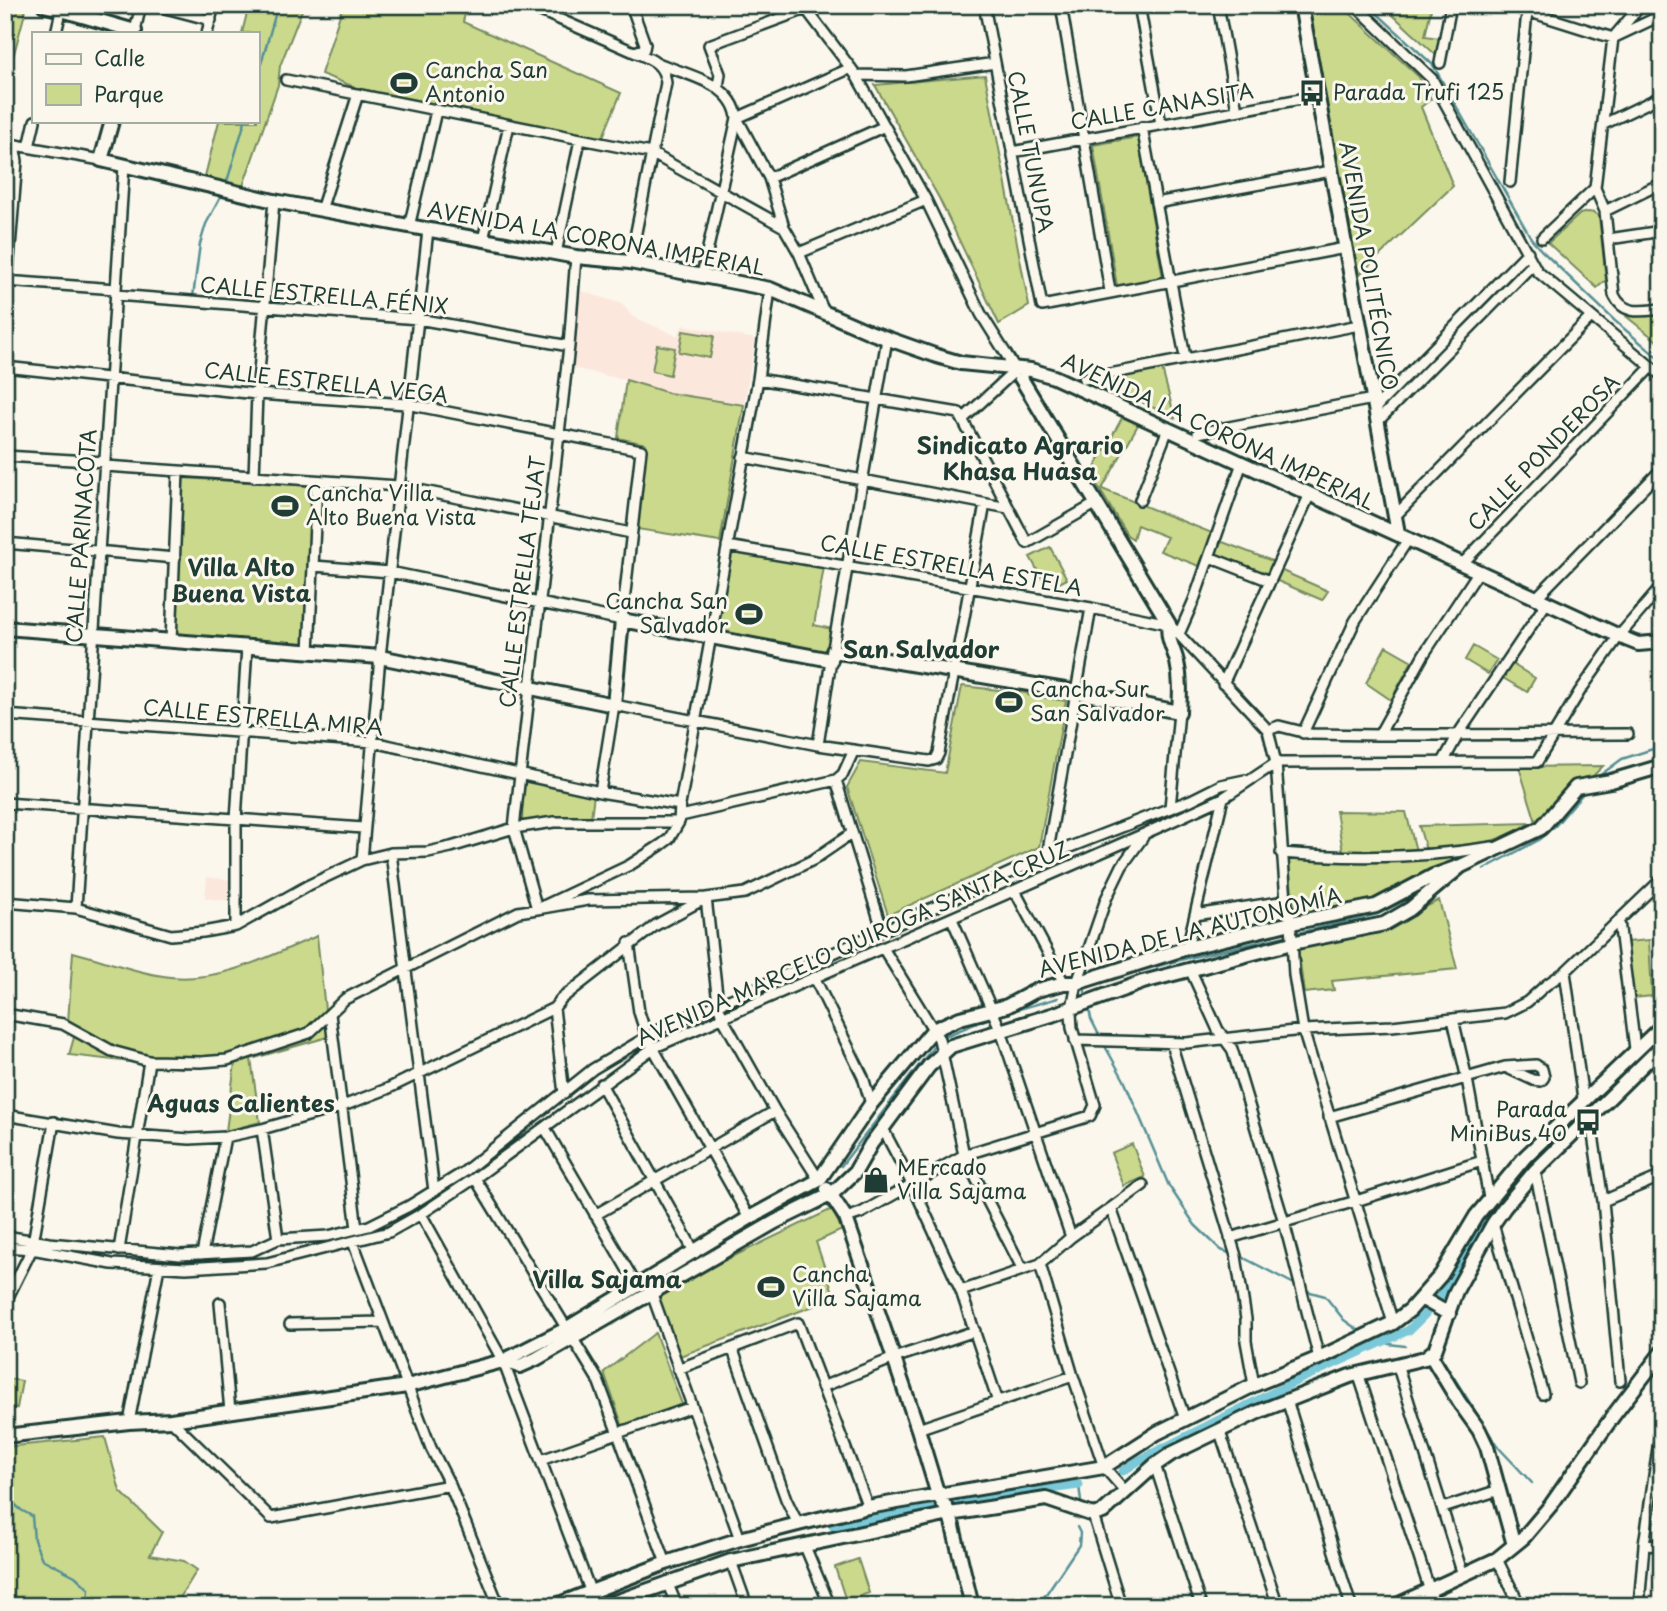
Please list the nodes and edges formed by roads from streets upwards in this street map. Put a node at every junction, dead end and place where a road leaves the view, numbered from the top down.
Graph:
1 (44, 5) edge
2 (141, 5) edge
3 (154, 5) edge
4 (215, 5) edge
5 (527, 5) edge
6 (631, 5) edge
7 (984, 5) edge
8 (1061, 5) edge
9 (1139, 5) edge
10 (1218, 5) edge
11 (1301, 5) edge
12 (1355, 5) edge
13 (1451, 5) edge
14 (1508, 5) edge
15 (1641, 5) edge
16 (804, 7) edge
17 (62, 8) edge
18 (543, 8) edge
19 (1527, 12) junction
20 (1662, 15) edge
21 (211, 20) junction
22 (56, 32) edge
23 (135, 32) edge
24 (208, 32) edge
25 (1613, 38) junction
26 (634, 52) junction
27 (995, 63) junction
28 (1440, 63) dead end
29 (660, 64) junction
30 (853, 72) junction
31 (286, 80) dead end
32 (718, 87) junction
33 (358, 94) junction
34 (1317, 96) junction
35 (1662, 96) edge
36 (1237, 110) junction
37 (436, 111) junction
38 (737, 118) junction
39 (35, 122) edge
40 (112, 122) edge
41 (1161, 124) junction
42 (1604, 124) junction
43 (509, 125) junction
44 (885, 126) junction
45 (1142, 127) junction
46 (1084, 138) junction
47 (580, 140) junction
48 (8, 143) edge
49 (29, 147) junction
50 (1012, 152) junction
51 (651, 153) junction
52 (101, 160) junction
53 (124, 166) junction
54 (1331, 171) junction
55 (769, 178) junction
56 (1510, 182) dead end
57 (1662, 183) edge
58 (1595, 188) junction
59 (720, 191) junction
60 (10, 196) edge
61 (926, 200) junction
62 (274, 201) junction
63 (1156, 203) junction
64 (321, 210) junction
65 (1605, 211) junction
66 (410, 226) junction
67 (784, 227) junction
68 (428, 230) junction
69 (1662, 231) edge
70 (1542, 238) dead end
71 (1608, 239) junction
72 (482, 240) junction
73 (1345, 248) junction
74 (1528, 252) junction
75 (556, 253) junction
76 (799, 253) junction
77 (576, 257) junction
78 (630, 262) junction
79 (1533, 264) junction
80 (702, 275) junction
81 (6, 281) edge
82 (1171, 281) junction
83 (771, 289) junction
84 (1110, 291) junction
85 (116, 292) junction
86 (265, 308) junction
87 (5, 309) edge
88 (1662, 309) edge
89 (824, 312) junction
90 (1591, 317) junction
91 (418, 319) junction
92 (1359, 325) junction
93 (887, 339) junction
94 (569, 346) junction
95 (1185, 357) junction
96 (5, 367) edge
97 (1651, 367) junction
98 (1016, 370) junction
99 (1662, 376) edge
100 (110, 377) junction
101 (758, 379) junction
102 (1084, 379) dead end
103 (257, 394) junction
104 (876, 398) junction
105 (407, 404) junction
106 (1374, 404) junction
107 (963, 419) junction
108 (1377, 422) junction
109 (1168, 429) junction
110 (558, 432) junction
111 (1198, 433) dead end
112 (5, 456) edge
113 (743, 457) junction
114 (105, 464) junction
115 (1242, 464) junction
116 (1662, 469) edge
117 (178, 472) junction
118 (254, 477) junction
119 (862, 481) junction
120 (317, 482) junction
121 (399, 486) junction
122 (1310, 494) junction
123 (1140, 500) dead end
124 (1097, 503) junction
125 (985, 504) junction
126 (1008, 508) junction
127 (549, 516) junction
128 (1394, 517) junction
129 (631, 533) junction
130 (1403, 536) junction
131 (5, 543) edge
132 (727, 547) junction
133 (99, 551) junction
134 (1209, 557) junction
135 (175, 558) junction
136 (1463, 563) junction
137 (314, 566) junction
138 (847, 566) junction
139 (1479, 571) junction
140 (390, 572) junction
141 (1270, 581) junction
142 (1662, 586) edge
143 (969, 587) junction
144 (1542, 600) junction
145 (540, 602) junction
146 (1091, 608) junction
147 (622, 620) junction
148 (1169, 624) junction
149 (5, 628) edge
150 (1180, 634) junction
151 (93, 636) junction
152 (1619, 636) junction
153 (712, 638) junction
154 (170, 642) junction
155 (1662, 642) edge
156 (247, 648) junction
157 (309, 652) junction
158 (832, 655) junction
159 (380, 657) junction
160 (956, 673) junction
161 (1223, 684) junction
162 (530, 689) junction
163 (1077, 692) junction
164 (614, 705) junction
165 (1179, 712) junction
166 (5, 715) edge
167 (88, 721) junction
168 (696, 722) junction
169 (1268, 730) junction
170 (243, 732) junction
171 (1303, 733) junction
172 (1459, 733) junction
173 (1553, 734) junction
174 (1628, 734) dead end
175 (1380, 735) junction
176 (373, 742) junction
177 (818, 744) junction
178 (854, 750) junction
179 (1443, 762) junction
180 (1276, 763) junction
181 (1662, 766) edge
182 (518, 774) junction
183 (1251, 779) junction
184 (836, 780) junction
185 (600, 792) junction
186 (1223, 798) junction
187 (5, 803) edge
188 (1170, 808) junction
189 (83, 809) junction
190 (680, 814) junction
191 (236, 820) junction
192 (363, 828) junction
193 (513, 828) junction
194 (1146, 833) junction
195 (852, 834) junction
196 (1498, 847) junction
197 (391, 853) junction
198 (1281, 853) junction
199 (1048, 856) junction
200 (362, 860) junction
201 (1461, 866) junction
202 (1662, 879) edge
203 (1015, 891) junction
204 (706, 898) junction
205 (1286, 901) junction
206 (5, 902) edge
207 (76, 908) junction
208 (537, 909) junction
209 (1195, 915) junction
210 (952, 919) junction
211 (1619, 921) junction
212 (1291, 923) junction
213 (236, 926) junction
214 (883, 929) junction
215 (629, 943) junction
216 (1292, 943) junction
217 (883, 948) junction
218 (1187, 948) junction
219 (406, 968) junction
220 (1190, 969) junction
221 (1565, 972) junction
222 (816, 979) junction
223 (1070, 983) junction
224 (718, 1003) junction
225 (1074, 1006) junction
226 (554, 1008) junction
227 (992, 1008) junction
228 (5, 1014) edge
229 (330, 1014) junction
230 (722, 1017) junction
231 (1453, 1019) junction
232 (1662, 1026) edge
233 (933, 1030) junction
234 (1303, 1030) junction
235 (1001, 1031) junction
236 (647, 1037) junction
237 (1225, 1039) junction
238 (1075, 1040) junction
239 (1171, 1043) junction
240 (1662, 1046) edge
241 (653, 1048) junction
242 (1635, 1049) junction
243 (943, 1052) junction
244 (149, 1061) junction
245 (1505, 1067) dead end
246 (419, 1074) junction
247 (1467, 1079) junction
248 (601, 1084) junction
249 (564, 1094) junction
250 (1583, 1099) junction
251 (871, 1104) junction
252 (343, 1106) junction
253 (775, 1111) junction
254 (5, 1115) edge
255 (1590, 1115) junction
256 (1329, 1117) junction
257 (54, 1122) junction
258 (545, 1128) junction
259 (262, 1129) junction
260 (883, 1129) junction
261 (1036, 1133) junction
262 (137, 1135) junction
263 (225, 1137) junction
264 (708, 1150) junction
265 (964, 1155) junction
266 (1482, 1161) junction
267 (1535, 1171) junction
268 (1662, 1176) edge
269 (475, 1178) junction
270 (655, 1180) junction
271 (819, 1181) junction
272 (912, 1184) junction
273 (1143, 1185) dead end
274 (434, 1191) junction
275 (832, 1194) junction
276 (1489, 1198) junction
277 (1603, 1200) junction
278 (1356, 1201) junction
279 (1111, 1208) junction
280 (421, 1214) junction
281 (595, 1215) junction
282 (846, 1218) junction
283 (749, 1219) junction
284 (1284, 1222) junction
285 (1493, 1224) junction
286 (357, 1229) junction
287 (5, 1236) edge
288 (1070, 1237) junction
289 (1230, 1238) junction
290 (278, 1239) junction
291 (353, 1242) junction
292 (33, 1245) junction
293 (5, 1247) edge
294 (119, 1250) junction
295 (695, 1253) junction
296 (202, 1254) junction
297 (1040, 1264) junction
298 (159, 1267) junction
299 (1023, 1270) junction
300 (637, 1286) junction
301 (961, 1291) junction
302 (652, 1294) junction
303 (1421, 1298) junction
304 (5, 1303) edge
305 (220, 1303) dead end
306 (1448, 1314) junction
307 (382, 1322) junction
308 (1393, 1323) junction
309 (290, 1324) dead end
310 (975, 1331) junction
311 (569, 1334) junction
312 (733, 1350) junction
313 (1662, 1352) edge
314 (1430, 1354) junction
315 (894, 1358) junction
316 (1319, 1358) junction
317 (503, 1361) junction
318 (1398, 1367) junction
319 (678, 1369) junction
320 (1073, 1376) junction
321 (1359, 1376) junction
322 (1620, 1381) dead end
323 (1578, 1384) dead end
324 (1254, 1385) junction
325 (407, 1386) junction
326 (822, 1387) junction
327 (1543, 1394) dead end
328 (1287, 1401) junction
329 (998, 1402) junction
330 (692, 1407) junction
331 (230, 1411) junction
332 (1185, 1419) junction
333 (171, 1420) junction
334 (1662, 1420) edge
335 (129, 1422) junction
336 (918, 1429) junction
337 (1220, 1432) junction
338 (618, 1433) junction
339 (5, 1436) edge
340 (541, 1460) junction
341 (1659, 1464) edge
342 (1155, 1465) junction
343 (1104, 1467) junction
344 (450, 1485) junction
345 (1499, 1490) junction
346 (1126, 1492) junction
347 (938, 1495) junction
348 (868, 1507) junction
349 (1443, 1508) junction
350 (950, 1514) junction
351 (1093, 1515) junction
352 (798, 1524) junction
353 (740, 1539) junction
354 (804, 1544) junction
355 (1514, 1545) junction
356 (1644, 1545) junction
357 (1662, 1546) edge
358 (1497, 1559) junction
359 (731, 1560) junction
360 (666, 1563) junction
361 (1463, 1575) junction
362 (667, 1583) junction
363 (592, 1590) junction
364 (1429, 1591) junction
365 (499, 1606) edge
366 (554, 1606) edge
367 (596, 1606) edge
368 (604, 1606) edge
369 (677, 1606) edge
370 (747, 1606) edge
371 (830, 1606) edge
372 (972, 1606) edge
373 (1121, 1606) edge
374 (1201, 1606) edge
375 (1278, 1606) edge
376 (1351, 1606) edge
377 (1395, 1606) edge
378 (1435, 1606) edge
379 (1520, 1606) edge
380 (1639, 1606) edge

1 - 17 street
2 - 23 street
3 - 21 street
4 - 21 street
5 - 18 street
6 - 26 street
7 - 27 street, CALLE TUNUPA
8 - 46 street
9 - 41 street
10 - 36 street
11 - 34 street, AVENIDA POLITÉCNICO
12 - 74 street
13 - 28 street
14 - 19 street
15 - 25 street
16 - 30 street
16 - 32 street
17 - 22 street
17 - 23 street
18 - 26 street
19 - 25 street
19 - 56 street
20 - 25 street
21 - 24 street
25 - 42 street
26 - 29 street
27 - 30 street
27 - 50 street, CALLE TUNUPA
29 - 32 street
29 - 51 street
30 - 38 street
30 - 44 street
31 - 33 street
32 - 38 street
33 - 37 street
33 - 64 street
34 - 36 street, CALLE CANASITA
34 - 54 street, AVENIDA POLITÉCNICO
35 - 42 street
36 - 41 street, CALLE CANASITA
37 - 43 street
37 - 66 street
38 - 55 street
38 - 59 street
39 - 49 street
40 - 52 street
41 - 45 street, CALLE CANASITA
42 - 58 street
43 - 47 street
43 - 72 street
44 - 55 street
44 - 61 street
45 - 46 street, CALLE CANASITA
45 - 63 street
46 - 50 street, CALLE CANASITA
46 - 84 street
47 - 51 street
47 - 75 street
48 - 49 street, AVENIDA LA CORONA IMPERIAL
48 - 60 street
49 - 52 street, AVENIDA LA CORONA IMPERIAL
50 - 84 street, CALLE TUNUPA
51 - 59 street
51 - 78 street
52 - 53 street, AVENIDA LA CORONA IMPERIAL
53 - 62 street, AVENIDA LA CORONA IMPERIAL
53 - 85 street, CALLE PARINACOTA
54 - 63 street
54 - 73 street, AVENIDA POLITÉCNICO
55 - 67 street
57 - 65 street
58 - 65 street
58 - 70 street
59 - 67 street
59 - 80 street
60 - 81 street
61 - 76 street
61 - 98 street
62 - 64 street, AVENIDA LA CORONA IMPERIAL
62 - 86 street
63 - 82 street
64 - 66 street, AVENIDA LA CORONA IMPERIAL
65 - 71 street
66 - 68 street, AVENIDA LA CORONA IMPERIAL
67 - 76 street
68 - 72 street, AVENIDA LA CORONA IMPERIAL
68 - 91 street
69 - 71 street
71 - 88 street
72 - 75 street, AVENIDA LA CORONA IMPERIAL
73 - 82 street
73 - 92 street, AVENIDA POLITÉCNICO
74 - 79 street
74 - 106 street
75 - 77 street, AVENIDA LA CORONA IMPERIAL
76 - 89 street
77 - 78 street, AVENIDA LA CORONA IMPERIAL
77 - 94 street, CALLE ESTRELLA TEJAT
78 - 80 street, AVENIDA LA CORONA IMPERIAL
79 - 90 street
79 - 108 street
80 - 83 street, AVENIDA LA CORONA IMPERIAL
81 - 85 street, CALLE ESTRELLA FÉNIX
81 - 87 street
82 - 84 street
82 - 95 street
83 - 89 street, AVENIDA LA CORONA IMPERIAL
83 - 101 street
85 - 86 street, CALLE ESTRELLA FÉNIX
85 - 100 street, CALLE PARINACOTA
86 - 91 street, CALLE ESTRELLA FÉNIX
86 - 103 street
89 - 93 street, AVENIDA LA CORONA IMPERIAL
90 - 97 street
90 - 128 street
91 - 94 street, CALLE ESTRELLA FÉNIX
91 - 105 street
92 - 95 street
92 - 106 street, AVENIDA POLITÉCNICO
93 - 98 street, AVENIDA LA CORONA IMPERIAL
93 - 104 street
94 - 110 street, CALLE ESTRELLA TEJAT
95 - 102 street
96 - 100 street, CALLE ESTRELLA VEGA
97 - 99 street
97 - 136 street, CALLE PONDEROSA
98 - 107 street
98 - 109 street, AVENIDA LA CORONA IMPERIAL
98 - 124 street
100 - 103 street, CALLE ESTRELLA VEGA
100 - 114 street, CALLE PARINACOTA
101 - 104 street
101 - 113 street
103 - 105 street, CALLE ESTRELLA VEGA
103 - 118 street
104 - 107 street
104 - 119 street
105 - 110 street, CALLE ESTRELLA VEGA
105 - 121 street
106 - 108 street, AVENIDA POLITÉCNICO
106 - 111 street
107 - 126 street
108 - 128 street, AVENIDA POLITÉCNICO
109 - 115 street, AVENIDA LA CORONA IMPERIAL
109 - 123 street
110 - 127 street, CALLE ESTRELLA TEJAT
110 - 129 street, CALLE ESTRELLA VEGA
112 - 114 street
113 - 119 street
113 - 132 street
114 - 117 street
114 - 133 street, CALLE PARINACOTA
115 - 122 street, AVENIDA LA CORONA IMPERIAL
115 - 134 street
116 - 144 street
117 - 118 street
117 - 135 street
118 - 120 street
119 - 125 street
119 - 138 street
120 - 121 street
120 - 137 street
121 - 127 street
121 - 140 street
122 - 130 street, AVENIDA LA CORONA IMPERIAL
122 - 141 street
124 - 126 street
124 - 148 street
125 - 126 street
125 - 143 street
127 - 129 street
127 - 145 street, CALLE ESTRELLA TEJAT
128 - 130 street, AVENIDA POLITÉCNICO
129 - 147 street
130 - 136 street, AVENIDA LA CORONA IMPERIAL
130 - 171 street
131 - 133 street
132 - 138 street, CALLE ESTRELLA ESTELA
132 - 153 street
133 - 135 street
133 - 151 street, CALLE PARINACOTA
134 - 141 street
134 - 150 street
135 - 154 street
136 - 139 street, AVENIDA LA CORONA IMPERIAL
137 - 140 street
137 - 157 street
138 - 143 street, CALLE ESTRELLA ESTELA
138 - 158 street
139 - 144 street, AVENIDA LA CORONA IMPERIAL
139 - 175 street
140 - 145 street
140 - 159 street
141 - 161 street
142 - 152 street
143 - 146 street, CALLE ESTRELLA ESTELA
143 - 160 street
144 - 152 street, AVENIDA LA CORONA IMPERIAL
144 - 172 street
145 - 147 street
145 - 162 street, CALLE ESTRELLA TEJAT
146 - 148 street, CALLE ESTRELLA ESTELA
146 - 163 street
147 - 153 street
147 - 164 street
148 - 150 street
148 - 165 street
149 - 151 street
150 - 161 street
151 - 154 street
151 - 167 street, CALLE PARINACOTA
152 - 155 street, AVENIDA LA CORONA IMPERIAL
152 - 173 street
153 - 158 street
153 - 168 street
154 - 156 street
156 - 157 street
156 - 170 street
157 - 159 street
158 - 160 street
158 - 177 street
159 - 162 street
159 - 176 street
160 - 163 street
160 - 178 street
161 - 169 street
162 - 164 street
162 - 182 street, CALLE ESTRELLA TEJAT
163 - 165 street
163 - 199 street
164 - 168 street
164 - 185 street
165 - 188 street
166 - 167 street, CALLE ESTRELLA MIRA
167 - 170 street, CALLE ESTRELLA MIRA
167 - 189 street, CALLE PARINACOTA
168 - 177 street
168 - 190 street
169 - 171 street
169 - 180 street
170 - 176 street, CALLE ESTRELLA MIRA
170 - 191 street
171 - 175 street
172 - 173 street
172 - 175 street
172 - 179 street
173 - 174 street
173 - 179 street
176 - 182 street, CALLE ESTRELLA MIRA
176 - 192 street
177 - 178 street
178 - 184 street
179 - 180 street
180 - 183 street, AVENIDA MARCELO QUIROGA SANTA CRUZ
180 - 198 street
181 - 196 street
182 - 185 street, CALLE ESTRELLA MIRA
182 - 193 street, CALLE ESTRELLA TEJAT
183 - 186 street, AVENIDA MARCELO QUIROGA SANTA CRUZ
183 - 188 street, AVENIDA MARCELO QUIROGA SANTA CRUZ
184 - 190 street
184 - 195 street
185 - 190 street, CALLE ESTRELLA MIRA
186 - 194 street, AVENIDA MARCELO QUIROGA SANTA CRUZ
186 - 209 street
187 - 189 street
188 - 199 street, AVENIDA MARCELO QUIROGA SANTA CRUZ
189 - 191 street
189 - 207 street, CALLE PARINACOTA
190 - 193 street
190 - 208 street
191 - 192 street
191 - 213 street
192 - 200 street
193 - 197 street
193 - 208 street, CALLE ESTRELLA TEJAT
194 - 203 street, AVENIDA MARCELO QUIROGA SANTA CRUZ
194 - 223 street
195 - 204 street
195 - 214 street
196 - 198 street
196 - 201 street
197 - 200 street
197 - 219 street
198 - 205 street
199 - 214 street, AVENIDA MARCELO QUIROGA SANTA CRUZ
200 - 213 street
201 - 212 street, AVENIDA DE LA AUTONOMÍA
201 - 216 street, AVENIDA DE LA AUTONOMÍA
202 - 211 street
203 - 210 street, AVENIDA MARCELO QUIROGA SANTA CRUZ
203 - 223 street
204 - 208 street
204 - 215 street
204 - 224 street
205 - 209 street
205 - 212 street
206 - 207 street
207 - 213 street
208 - 219 street
209 - 218 street
210 - 217 street, AVENIDA MARCELO QUIROGA SANTA CRUZ
210 - 227 street
211 - 221 street
211 - 242 street
212 - 216 street
212 - 218 street, AVENIDA DE LA AUTONOMÍA
214 - 224 street, AVENIDA MARCELO QUIROGA SANTA CRUZ
215 - 226 street
215 - 236 street
216 - 220 street, AVENIDA DE LA AUTONOMÍA
216 - 234 street
217 - 222 street, AVENIDA MARCELO QUIROGA SANTA CRUZ
217 - 233 street
218 - 223 street, AVENIDA DE LA AUTONOMÍA
219 - 229 street
219 - 246 street
220 - 225 street, AVENIDA DE LA AUTONOMÍA
220 - 237 street
221 - 231 street
221 - 250 street
222 - 230 street, AVENIDA MARCELO QUIROGA SANTA CRUZ
222 - 251 street
223 - 225 street
223 - 227 street, AVENIDA DE LA AUTONOMÍA
224 - 230 street
224 - 236 street, AVENIDA MARCELO QUIROGA SANTA CRUZ
225 - 235 street, AVENIDA DE LA AUTONOMÍA
225 - 238 street
226 - 246 street
226 - 249 street
227 - 233 street, AVENIDA DE LA AUTONOMÍA
227 - 235 street
228 - 244 street
229 - 244 street
229 - 252 street
230 - 241 street, AVENIDA MARCELO QUIROGA SANTA CRUZ
230 - 253 street
231 - 234 street
231 - 247 street
232 - 242 street
233 - 243 street
233 - 251 street, AVENIDA DE LA AUTONOMÍA
234 - 237 street
234 - 256 street
235 - 243 street, AVENIDA DE LA AUTONOMÍA
235 - 261 street
236 - 241 street
236 - 249 street, AVENIDA MARCELO QUIROGA SANTA CRUZ
237 - 239 street
237 - 284 street
238 - 239 street
238 - 261 street
239 - 289 street
240 - 255 street
241 - 248 street, AVENIDA MARCELO QUIROGA SANTA CRUZ
241 - 264 street
242 - 250 street
243 - 260 street, AVENIDA DE LA AUTONOMÍA
243 - 265 street
244 - 262 street
245 - 247 street
246 - 252 street
246 - 274 street
247 - 256 street
247 - 266 street
248 - 258 street, AVENIDA MARCELO QUIROGA SANTA CRUZ
248 - 270 street
249 - 274 street, AVENIDA MARCELO QUIROGA SANTA CRUZ
250 - 276 street
251 - 271 street, AVENIDA DE LA AUTONOMÍA
252 - 259 street
252 - 286 street
253 - 264 street
253 - 271 street
254 - 257 street
255 - 267 street
255 - 277 street
256 - 278 street
257 - 262 street
257 - 292 street
258 - 269 street, AVENIDA MARCELO QUIROGA SANTA CRUZ
258 - 281 street
259 - 263 street
259 - 290 street
260 - 272 street
260 - 275 street, AVENIDA DE LA AUTONOMÍA
261 - 265 street
261 - 288 street
262 - 263 street
262 - 294 street
263 - 296 street
264 - 270 street
264 - 283 street
265 - 272 street
265 - 299 street
266 - 276 street
266 - 278 street
267 - 285 street
267 - 323 street
268 - 277 street
269 - 280 street, AVENIDA MARCELO QUIROGA SANTA CRUZ
269 - 311 street
270 - 281 street
270 - 295 street
271 - 275 street
271 - 283 street, AVENIDA DE LA AUTONOMÍA
272 - 282 street
272 - 301 street
273 - 279 street
274 - 286 street, AVENIDA MARCELO QUIROGA SANTA CRUZ
275 - 282 street
275 - 302 street, AVENIDA DE LA AUTONOMÍA
276 - 303 street
277 - 322 street
278 - 284 street
278 - 308 street
279 - 288 street
279 - 332 street
280 - 291 street, AVENIDA MARCELO QUIROGA SANTA CRUZ
280 - 317 street
281 - 300 street
282 - 315 street
283 - 295 street, AVENIDA DE LA AUTONOMÍA
284 - 289 street
284 - 316 street
285 - 306 street
285 - 327 street
286 - 290 street, AVENIDA MARCELO QUIROGA SANTA CRUZ
287 - 292 street, AVENIDA MARCELO QUIROGA SANTA CRUZ
288 - 297 street
289 - 324 street
290 - 296 street, AVENIDA MARCELO QUIROGA SANTA CRUZ
291 - 298 street, AVENIDA MARCELO QUIROGA SANTA CRUZ
291 - 307 street
292 - 293 street, AVENIDA MARCELO QUIROGA SANTA CRUZ
292 - 294 street, AVENIDA MARCELO QUIROGA SANTA CRUZ
292 - 298 street, AVENIDA MARCELO QUIROGA SANTA CRUZ
292 - 304 street
294 - 296 street, AVENIDA MARCELO QUIROGA SANTA CRUZ
295 - 300 street, AVENIDA DE LA AUTONOMÍA
297 - 299 street
297 - 320 street
298 - 335 street
299 - 301 street
300 - 311 street, AVENIDA DE LA AUTONOMÍA
301 - 310 street
302 - 311 street, AVENIDA DE LA AUTONOMÍA
302 - 319 street
303 - 306 street
303 - 308 street
305 - 331 street
306 - 314 street
307 - 309 street
307 - 325 street
308 - 316 street
310 - 315 street
310 - 329 street
311 - 317 street, AVENIDA DE LA AUTONOMÍA
311 - 338 street
312 - 319 street
312 - 326 street
312 - 352 street
313 - 355 street
314 - 318 street
314 - 345 street
315 - 326 street
315 - 336 street
316 - 324 street
317 - 325 street, AVENIDA DE LA AUTONOMÍA
317 - 340 street
318 - 321 street
318 - 349 street
319 - 330 street
320 - 329 street
320 - 343 street
321 - 328 street
321 - 364 street
324 - 332 street
325 - 331 street, AVENIDA DE LA AUTONOMÍA
325 - 344 street
326 - 348 street
328 - 337 street
328 - 376 street
329 - 336 street
330 - 338 street
330 - 353 street
331 - 333 street, AVENIDA DE LA AUTONOMÍA
332 - 343 street
333 - 335 street, AVENIDA DE LA AUTONOMÍA
333 - 344 street
334 - 341 street
335 - 339 street, AVENIDA DE LA AUTONOMÍA
336 - 347 street
337 - 342 street
337 - 375 street
338 - 340 street
338 - 360 street
340 - 363 street
341 - 356 street
342 - 346 street
342 - 374 street
343 - 346 street
343 - 347 street
344 - 365 street
345 - 349 street
345 - 355 street
346 - 351 street
347 - 348 street
347 - 350 street
348 - 352 street
349 - 361 street
350 - 351 street
350 - 354 street
350 - 372 street
351 - 373 street
352 - 353 street
353 - 360 street
354 - 359 street
354 - 371 street
355 - 358 street
356 - 357 street
356 - 380 street
358 - 361 street
358 - 379 street
359 - 362 street
359 - 370 street
360 - 363 street
361 - 364 street
362 - 368 street
362 - 369 street
363 - 366 street
363 - 367 street
364 - 377 street
364 - 378 street

